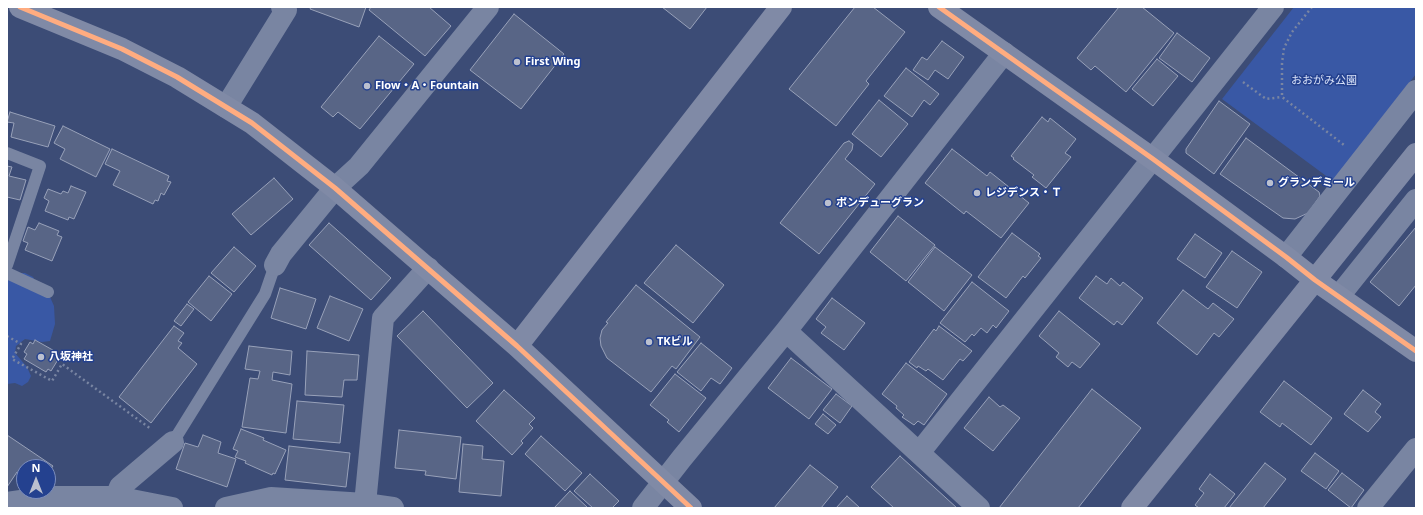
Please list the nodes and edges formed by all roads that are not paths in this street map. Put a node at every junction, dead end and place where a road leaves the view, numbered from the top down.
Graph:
1 (20, 7) edge
2 (282, 7) edge
3 (488, 7) edge
4 (781, 7) edge
5 (939, 7) edge
6 (1274, 7) edge
7 (1004, 53) junction
8 (1416, 91) edge
9 (226, 107) junction
10 (7, 154) edge
11 (1416, 154) edge
12 (1153, 159) junction
13 (335, 188) junction
14 (1416, 200) edge
15 (1286, 257) junction
16 (275, 264) joint
17 (7, 265) edge
18 (428, 268) junction
19 (7, 273) edge
20 (1315, 280) junction
21 (48, 292) dead end
22 (1339, 296) junction
23 (786, 331) junction
24 (517, 346) junction
25 (1416, 351) edge
26 (173, 442) joint
27 (1416, 449) edge
28 (919, 453) junction
29 (664, 482) junction
30 (116, 497) junction
31 (7, 503) edge
32 (365, 504) junction
33 (172, 508) edge
34 (226, 508) edge
35 (393, 508) edge
36 (643, 508) edge
37 (691, 508) edge
38 (979, 508) edge
39 (1132, 508) edge
40 (1368, 508) edge

1 - 9 street
2 - 9 street
3 - 13 street
4 - 24 street
5 - 7 street
6 - 12 street
7 - 12 street
7 - 23 street
8 - 15 street
9 - 13 street
10 - 17 lane
11 - 20 street
12 - 15 street
12 - 28 street
13 - 16 street
13 - 18 street
14 - 22 street
15 - 20 street
16 - 26 lane
18 - 24 street
18 - 32 street
19 - 21 lane
20 - 22 street
20 - 39 street
22 - 25 street
23 - 28 street
23 - 29 street
24 - 29 street
26 - 30 street
27 - 40 street
28 - 38 street
29 - 36 street
29 - 37 street
30 - 31 street
30 - 33 street
32 - 34 street
32 - 35 street

